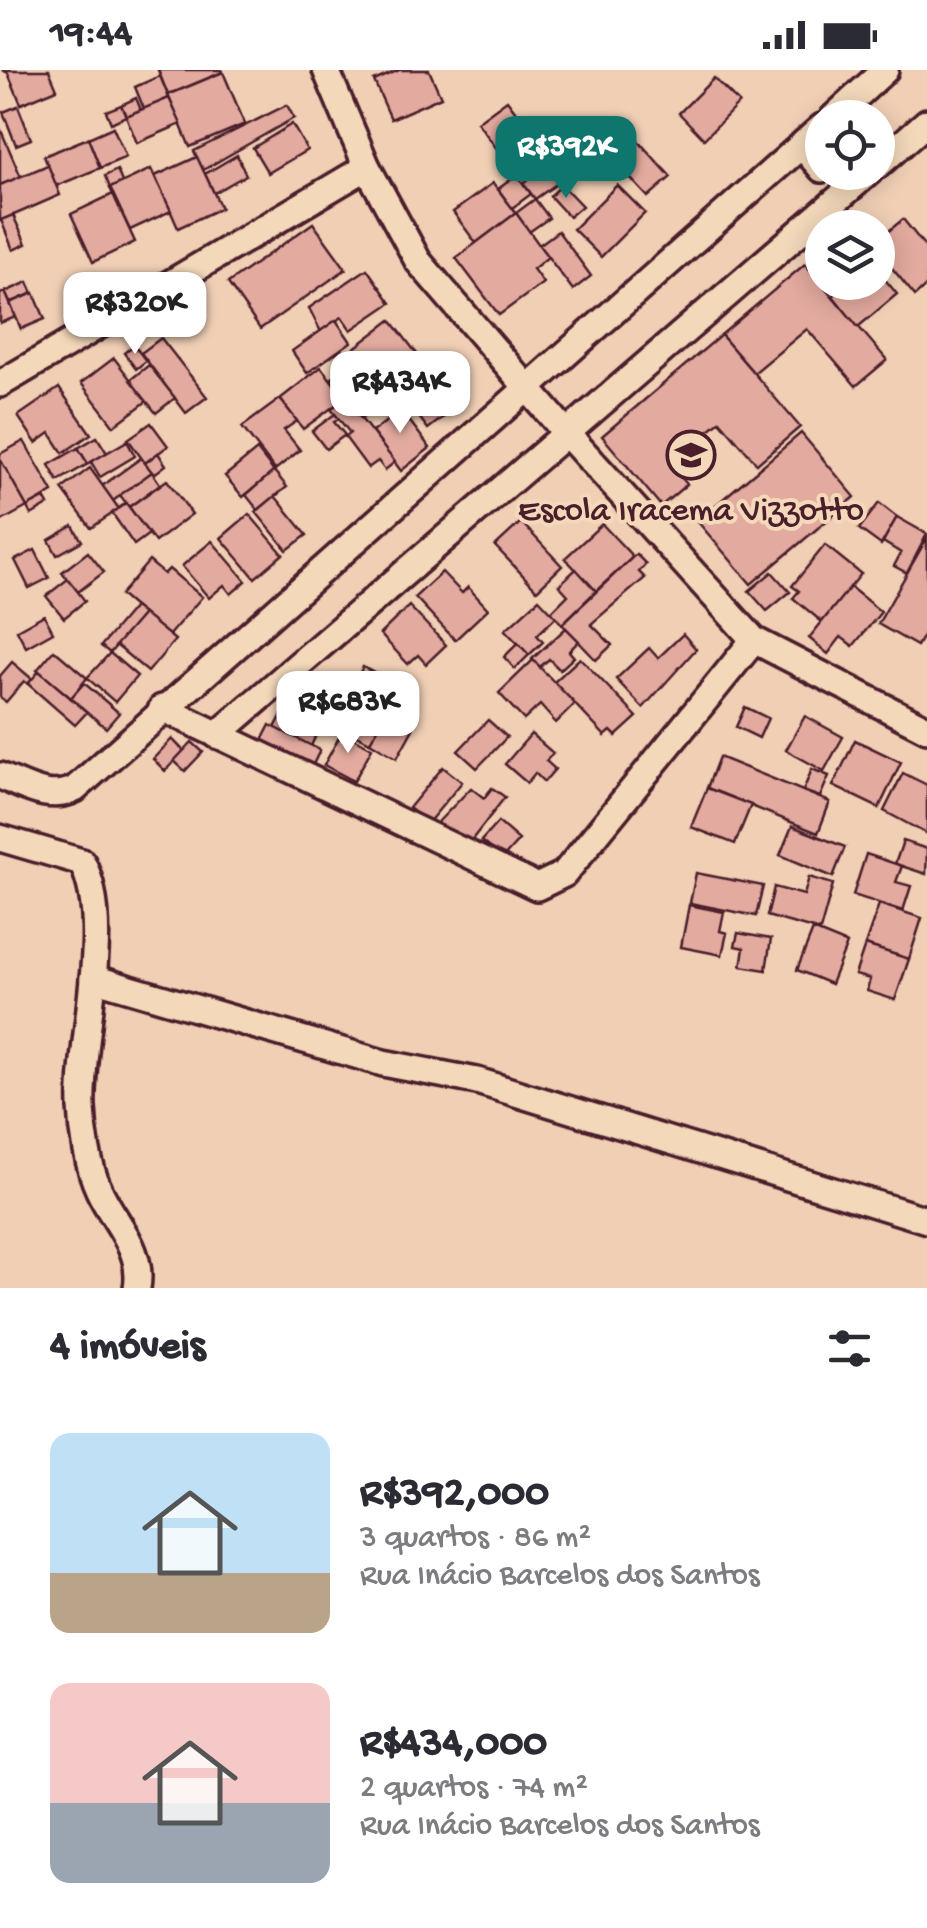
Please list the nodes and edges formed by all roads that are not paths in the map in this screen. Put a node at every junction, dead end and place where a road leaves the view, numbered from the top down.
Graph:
1 (326, 70) edge
2 (885, 70) edge
3 (852, 100) edge
4 (927, 122) edge
5 (805, 143) edge
6 (802, 146) junction
7 (805, 149) edge
8 (895, 151) edge
9 (366, 167) junction
10 (841, 190) edge
11 (850, 190) edge
12 (845, 194) junction
13 (0, 384) edge
14 (530, 386) junction
15 (568, 436) junction
16 (754, 640) junction
17 (162, 708) junction
18 (927, 730) edge
19 (217, 735) junction
20 (0, 776) edge
21 (0, 838) edge
22 (93, 978) junction
23 (927, 1220) edge
24 (138, 1288) edge

1 - 9 street
2 - 3 street
4 - 8 street
5 - 6 street
6 - 7 street
6 - 14 street
9 - 13 street
9 - 14 street
10 - 12 street
11 - 12 street
12 - 15 street
14 - 15 street
14 - 17 street
15 - 16 street
15 - 19 street
16 - 18 street
16 - 19 street
17 - 19 street
17 - 20 street
21 - 22 street
22 - 23 street
22 - 24 street

